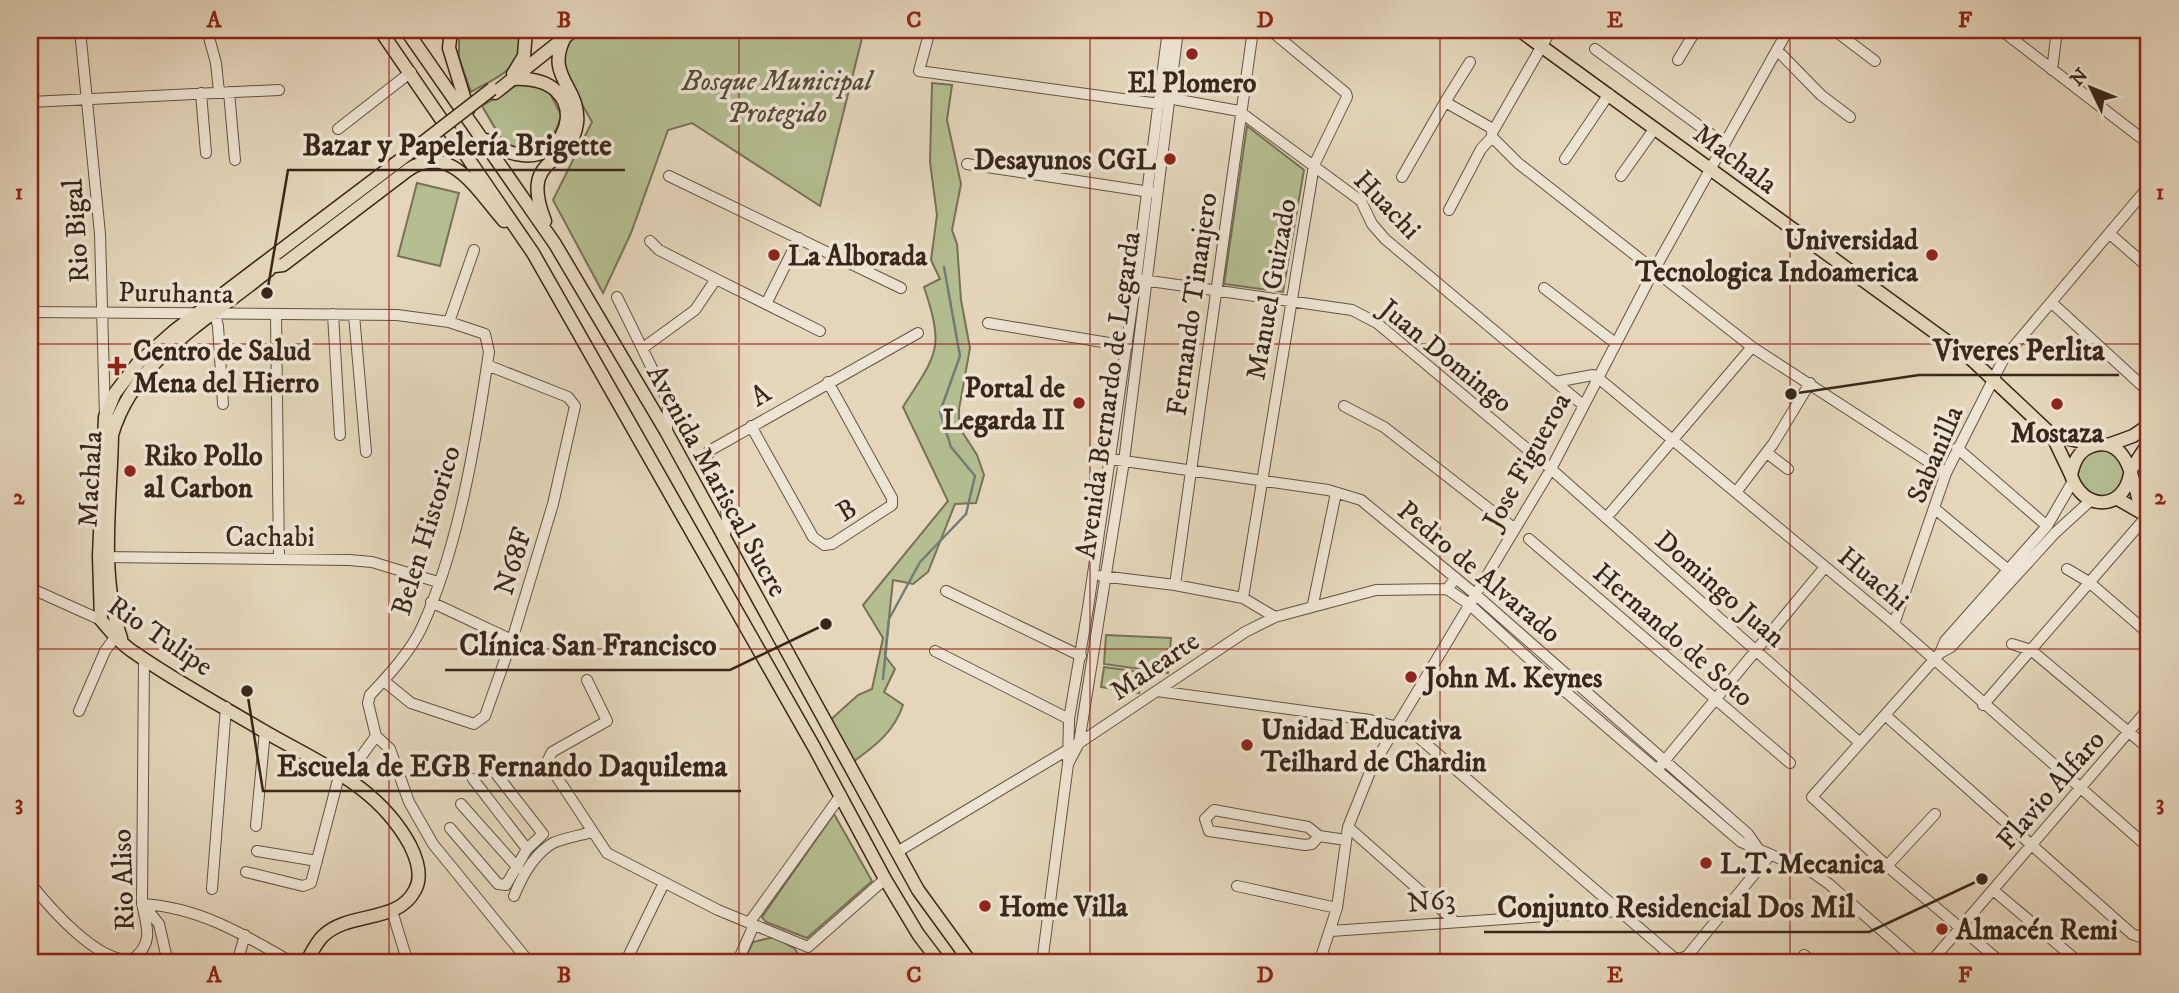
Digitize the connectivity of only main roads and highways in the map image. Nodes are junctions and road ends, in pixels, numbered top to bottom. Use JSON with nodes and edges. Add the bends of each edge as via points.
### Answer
{"nodes":[{"id":1,"x":380,"y":30,"type":"edge"},
{"id":2,"x":407,"y":30,"type":"edge"},
{"id":3,"x":451,"y":30,"type":"edge"},
{"id":4,"x":526,"y":30,"type":"edge"},
{"id":5,"x":1519,"y":30,"type":"edge"},
{"id":6,"x":571,"y":32,"type":"edge"},
{"id":7,"x":513,"y":77,"type":"junction"},
{"id":8,"x":439,"y":112,"type":"junction"},
{"id":9,"x":471,"y":121,"type":"junction"},
{"id":10,"x":483,"y":138,"type":"junction"},
{"id":11,"x":410,"y":156,"type":"junction"},
{"id":12,"x":311,"y":228,"type":"junction"},
{"id":13,"x":555,"y":244,"type":"junction"},
{"id":14,"x":533,"y":253,"type":"junction"},
{"id":15,"x":272,"y":263,"type":"junction"},
{"id":16,"x":110,"y":420,"type":"junction"},
{"id":17,"x":2149,"y":425,"type":"edge"},
{"id":18,"x":2052,"y":435,"type":"junction"},
{"id":19,"x":2149,"y":442,"type":"edge"},
{"id":20,"x":2101,"y":445,"type":"junction"},
{"id":21,"x":2131,"y":472,"type":"junction"},
{"id":22,"x":2072,"y":478,"type":"junction"},
{"id":23,"x":2116,"y":498,"type":"junction"},
{"id":24,"x":2146,"y":514,"type":"edge"},
{"id":25,"x":104,"y":557,"type":"junction"},
{"id":26,"x":101,"y":620,"type":"joint"},
{"id":27,"x":119,"y":639,"type":"junction"},
{"id":28,"x":306,"y":963,"type":"edge"},
{"id":29,"x":940,"y":963,"type":"edge"},
{"id":30,"x":971,"y":963,"type":"edge"}],
"edges":[{"from":1,"to":8,"type":"main road"},
{"from":2,"to":9,"type":"main road","name":"Avenida Mariscal Sucre"},
{"from":3,"to":9,"type":"main road","via":[[449,48]]},
{"from":4,"to":7,"type":"main road","via":[[524,56]]},
{"from":5,"to":18,"type":"main road","name":"Machala","via":[[1970,358]]},
{"from":6,"to":7,"type":"main road","name":"Machala"},
{"from":6,"to":13,"type":"main road","via":[[559,50],[558,66],[576,107],[576,127],[566,146],[544,167],[536,191]]},
{"from":7,"to":10,"type":"main road","via":[[536,79],[555,89],[567,113],[563,133],[549,149],[530,155],[516,155]]},
{"from":7,"to":11,"type":"main road","name":"Machala","bridge":true},
{"from":8,"to":12,"type":"main road","via":[[435,126],[332,206]]},
{"from":8,"to":14,"type":"main road"},
{"from":9,"to":10,"type":"main road","name":"Avenida Mariscal Sucre"},
{"from":10,"to":13,"type":"main road","name":"Avenida Mariscal Sucre"},
{"from":11,"to":12,"type":"main road","name":"Machala"},
{"from":11,"to":15,"type":"main road","name":"Machala"},
{"from":12,"to":15,"type":"main road","name":"Machala"},
{"from":13,"to":30,"type":"main road","name":"Avenida Mariscal Sucre","via":[[667,433],[929,908]]},
{"from":14,"to":15,"type":"main road","via":[[458,170],[428,159],[287,262]]},
{"from":14,"to":29,"type":"main road","name":"Avenida Mariscal Sucre","via":[[886,879]]},
{"from":15,"to":16,"type":"main road","name":"Machala","via":[[156,360]]},
{"from":15,"to":16,"type":"main road","name":"Machala","via":[[196,314],[138,363],[115,393]]},
{"from":16,"to":25,"type":"main road","name":"Machala"},
{"from":17,"to":20,"type":"main road","via":[[2133,436]]},
{"from":18,"to":20,"type":"main road"},
{"from":18,"to":22,"type":"main road","name":"Machala"},
{"from":19,"to":21,"type":"main road"},
{"from":20,"to":21,"type":"main road","via":[[2121,452]]},
{"from":20,"to":22,"type":"main road","via":[[2079,454]]},
{"from":21,"to":23,"type":"main road"},
{"from":21,"to":24,"type":"main road"},
{"from":22,"to":23,"type":"main road","via":[[2076,489],[2090,500],[2099,503]]},
{"from":23,"to":24,"type":"main road"},
{"from":25,"to":26,"type":"main road","name":"Machala"},
{"from":25,"to":27,"type":"main road","name":"Machala"},
{"from":26,"to":27,"type":"main road","name":"Rio Tulipe"},
{"from":27,"to":28,"type":"main road","name":"Rio Tulipe","via":[[144,659],[343,774],[399,827],[416,859],[419,876],[414,893],[392,911],[340,925],[322,936]]}]}
